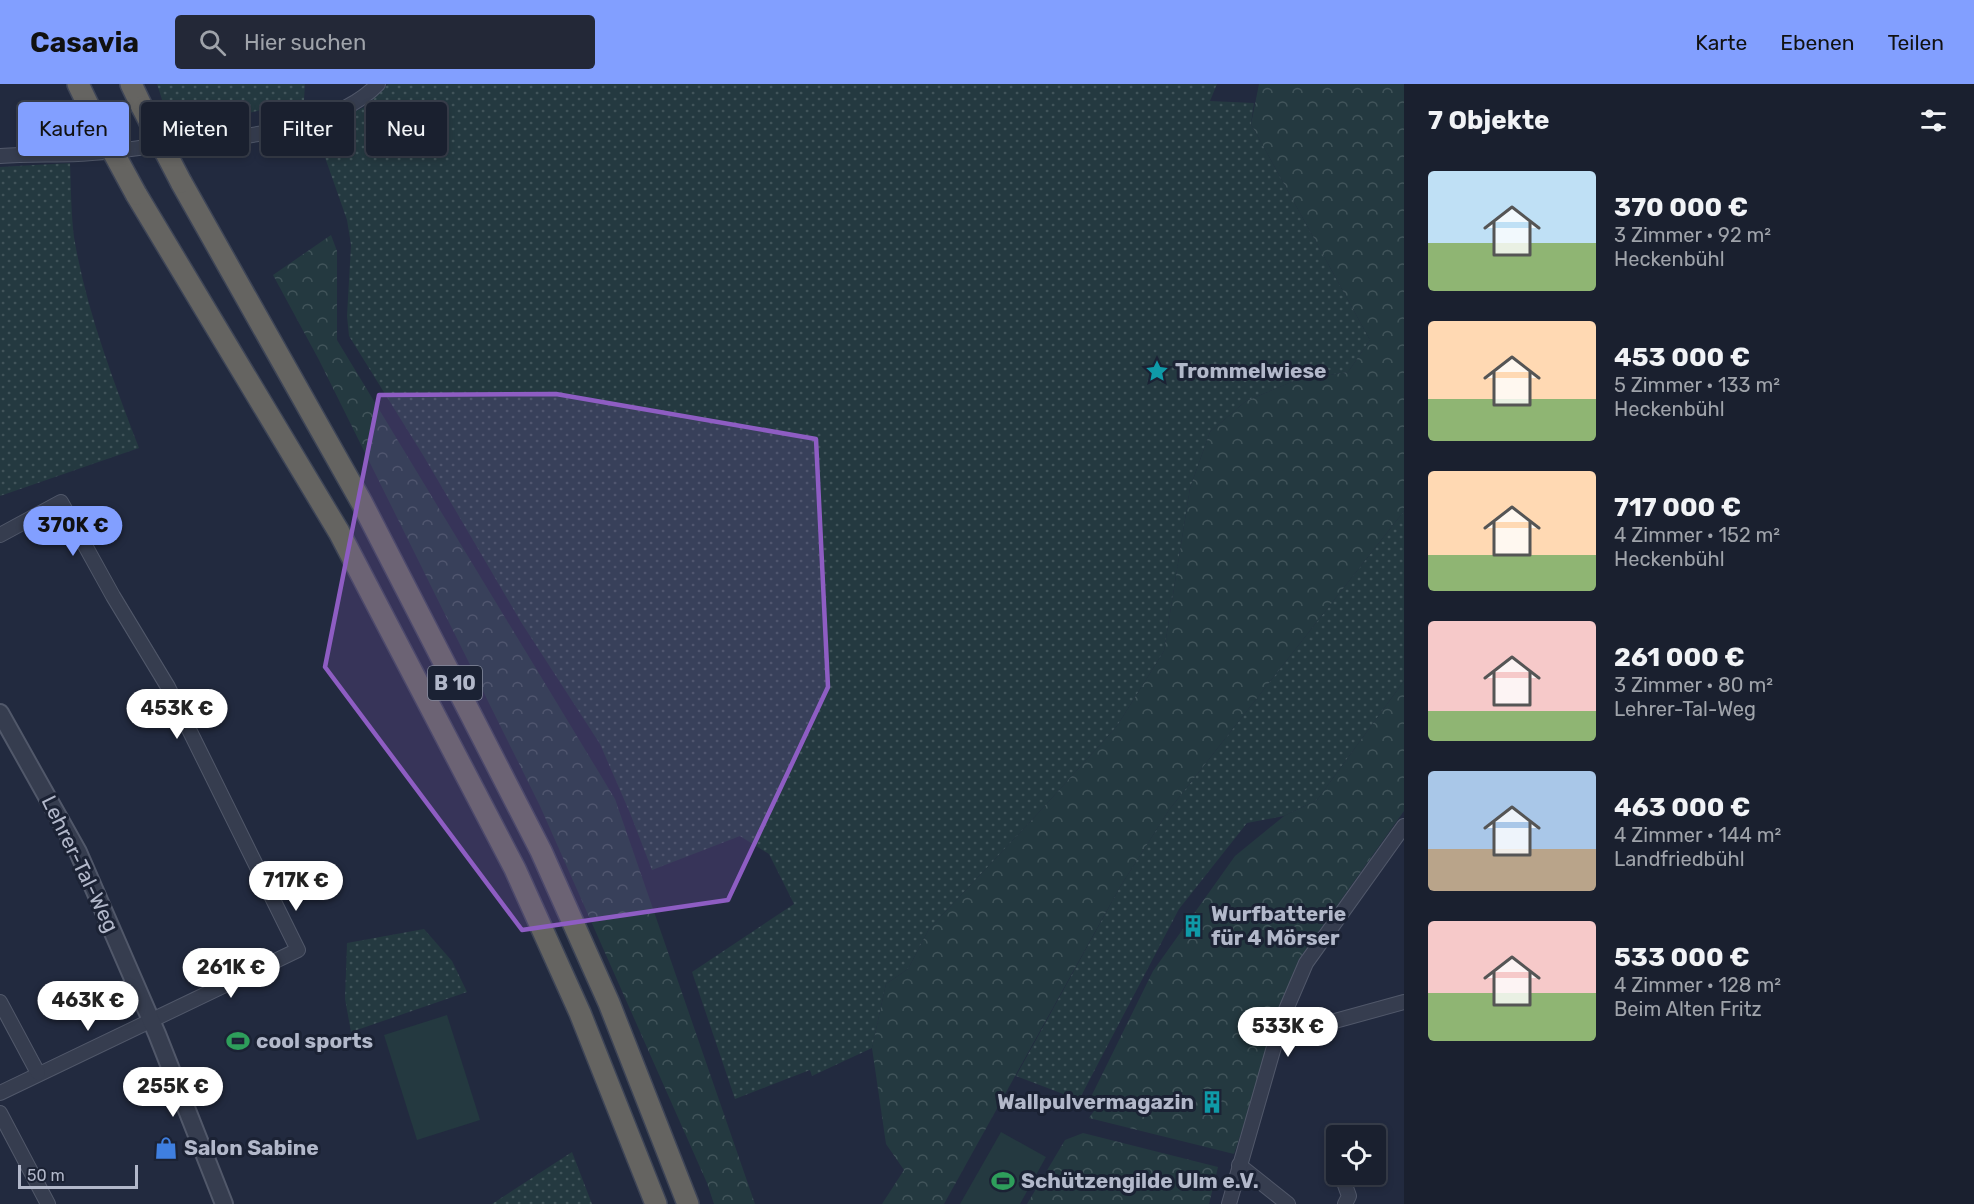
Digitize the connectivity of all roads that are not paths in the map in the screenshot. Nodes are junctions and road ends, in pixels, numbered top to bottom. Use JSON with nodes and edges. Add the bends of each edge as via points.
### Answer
{"nodes":[{"id":1,"x":78,"y":84,"type":"edge"},
{"id":2,"x":131,"y":84,"type":"edge"},
{"id":3,"x":378,"y":84,"type":"edge"},
{"id":4,"x":0,"y":156,"type":"edge"},
{"id":5,"x":0,"y":535,"type":"edge"},
{"id":6,"x":0,"y":713,"type":"edge"},
{"id":7,"x":1404,"y":826,"type":"edge"},
{"id":8,"x":0,"y":1002,"type":"edge"},
{"id":9,"x":1404,"y":1002,"type":"edge"},
{"id":10,"x":151,"y":1020,"type":"junction"},
{"id":11,"x":1280,"y":1028,"type":"junction"},
{"id":12,"x":38,"y":1073,"type":"junction"},
{"id":13,"x":0,"y":1093,"type":"edge"},
{"id":14,"x":0,"y":1113,"type":"edge"},
{"id":15,"x":1239,"y":1165,"type":"junction"},
{"id":16,"x":1345,"y":1185,"type":"dead end"},
{"id":17,"x":48,"y":1204,"type":"edge"},
{"id":18,"x":224,"y":1204,"type":"edge"},
{"id":19,"x":656,"y":1204,"type":"edge"},
{"id":20,"x":688,"y":1204,"type":"edge"},
{"id":21,"x":1229,"y":1204,"type":"edge"},
{"id":22,"x":1288,"y":1204,"type":"edge"},
{"id":23,"x":1345,"y":1204,"type":"edge"}],
"edges":[{"from":1,"to":19,"type":"highway","number":"B 10","bridge":true,"via":[[136,194],[339,532],[509,858],[580,1013]]},
{"from":2,"to":20,"type":"highway","number":"B 10","bridge":true,"via":[[181,182],[362,503],[541,851],[609,1003]]},
{"from":3,"to":4,"type":"street","via":[[362,99],[306,123],[233,138],[79,154]]},
{"from":5,"to":10,"type":"street","via":[[61,502],[168,687],[298,950]]},
{"from":6,"to":10,"type":"street","name":"Lehrer-Tal-Weg","via":[[78,852]]},
{"from":7,"to":11,"type":"street","via":[[1306,963]]},
{"from":8,"to":12,"type":"street"},
{"from":9,"to":11,"type":"street","via":[[1302,1030]]},
{"from":10,"to":12,"type":"street"},
{"from":10,"to":18,"type":"street","name":"Lehrer-Tal-Weg"},
{"from":11,"to":15,"type":"street"},
{"from":12,"to":13,"type":"street"},
{"from":14,"to":17,"type":"street"},
{"from":15,"to":21,"type":"street"},
{"from":15,"to":22,"type":"street"},
{"from":16,"to":23,"type":"street","via":[[1349,1196]]}]}
